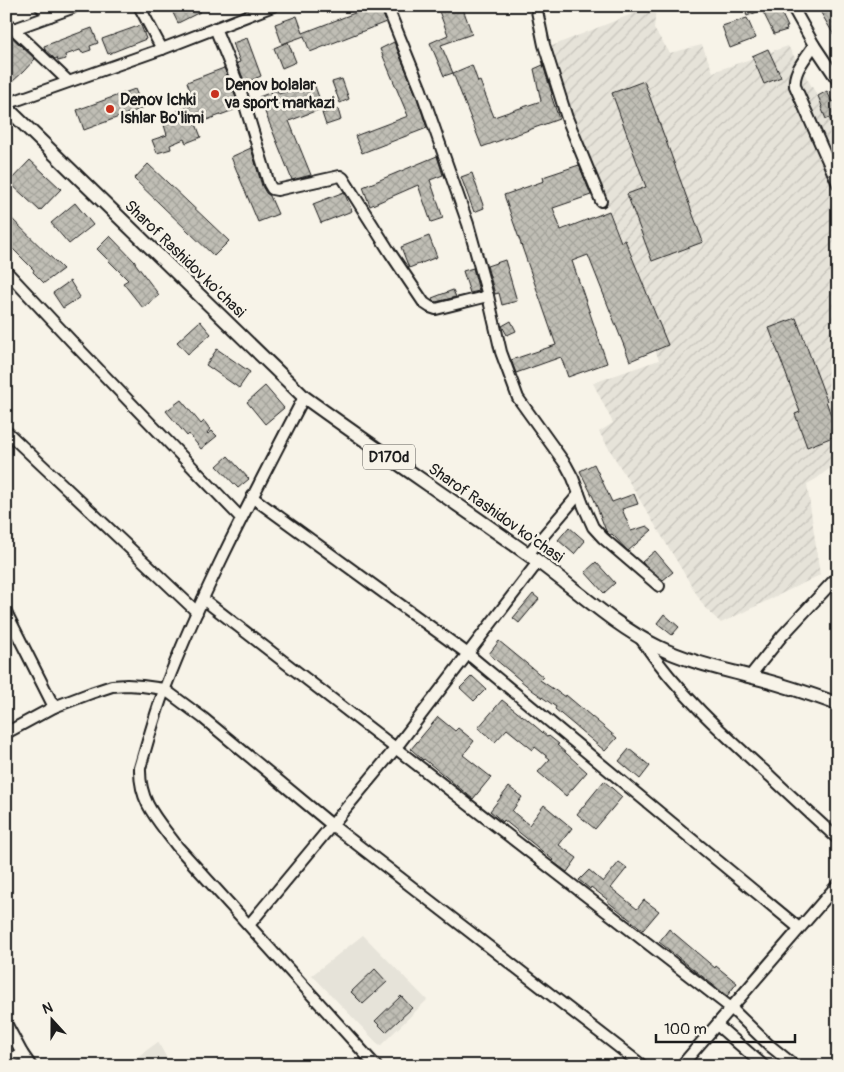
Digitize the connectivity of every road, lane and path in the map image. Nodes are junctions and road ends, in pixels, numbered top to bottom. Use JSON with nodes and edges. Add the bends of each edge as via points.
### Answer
{"nodes":[{"id":1,"x":40,"y":6,"type":"edge"},
{"id":2,"x":139,"y":6,"type":"edge"},
{"id":3,"x":273,"y":6,"type":"edge"},
{"id":4,"x":387,"y":6,"type":"edge"},
{"id":5,"x":536,"y":6,"type":"edge"},
{"id":6,"x":792,"y":6,"type":"edge"},
{"id":7,"x":72,"y":8,"type":"dead end"},
{"id":8,"x":50,"y":16,"type":"junction"},
{"id":9,"x":10,"y":25,"type":"edge"},
{"id":10,"x":216,"y":28,"type":"junction"},
{"id":11,"x":814,"y":45,"type":"junction"},
{"id":12,"x":162,"y":49,"type":"junction"},
{"id":13,"x":68,"y":81,"type":"junction"},
{"id":14,"x":838,"y":81,"type":"edge"},
{"id":15,"x":6,"y":106,"type":"edge"},
{"id":16,"x":838,"y":184,"type":"edge"},
{"id":17,"x":601,"y":201,"type":"dead end"},
{"id":18,"x":6,"y":271,"type":"edge"},
{"id":19,"x":488,"y":296,"type":"junction"},
{"id":20,"x":304,"y":396,"type":"junction"},
{"id":21,"x":6,"y":431,"type":"edge"},
{"id":22,"x":579,"y":494,"type":"junction"},
{"id":23,"x":252,"y":497,"type":"junction"},
{"id":24,"x":241,"y":518,"type":"junction"},
{"id":25,"x":533,"y":558,"type":"junction"},
{"id":26,"x":838,"y":576,"type":"edge"},
{"id":27,"x":659,"y":586,"type":"dead end"},
{"id":28,"x":203,"y":600,"type":"junction"},
{"id":29,"x":6,"y":612,"type":"edge"},
{"id":30,"x":197,"y":612,"type":"junction"},
{"id":31,"x":640,"y":638,"type":"junction"},
{"id":32,"x":468,"y":654,"type":"junction"},
{"id":33,"x":750,"y":676,"type":"junction"},
{"id":34,"x":164,"y":689,"type":"junction"},
{"id":35,"x":838,"y":704,"type":"edge"},
{"id":36,"x":54,"y":707,"type":"junction"},
{"id":37,"x":6,"y":733,"type":"edge"},
{"id":38,"x":395,"y":749,"type":"junction"},
{"id":39,"x":332,"y":825,"type":"junction"},
{"id":40,"x":838,"y":838,"type":"edge"},
{"id":41,"x":838,"y":884,"type":"edge"},
{"id":42,"x":249,"y":925,"type":"junction"},
{"id":43,"x":799,"y":928,"type":"junction"},
{"id":44,"x":731,"y":1008,"type":"junction"},
{"id":45,"x":6,"y":1023,"type":"edge"},
{"id":46,"x":717,"y":1025,"type":"junction"},
{"id":47,"x":22,"y":1053,"type":"junction"},
{"id":48,"x":6,"y":1060,"type":"edge"},
{"id":49,"x":31,"y":1066,"type":"edge"},
{"id":50,"x":375,"y":1066,"type":"edge"},
{"id":51,"x":643,"y":1066,"type":"edge"},
{"id":52,"x":681,"y":1066,"type":"edge"},
{"id":53,"x":764,"y":1066,"type":"edge"},
{"id":54,"x":795,"y":1066,"type":"edge"}],
"edges":[{"from":1,"to":8,"type":"street"},
{"from":2,"to":12,"type":"street"},
{"from":3,"to":10,"type":"street"},
{"from":4,"to":19,"type":"street","via":[[442,146]]},
{"from":5,"to":17,"type":"street","via":[[544,46],[567,118]]},
{"from":6,"to":11,"type":"street"},
{"from":7,"to":8,"type":"street"},
{"from":8,"to":9,"type":"street"},
{"from":9,"to":13,"type":"street"},
{"from":10,"to":12,"type":"street"},
{"from":10,"to":19,"type":"street","via":[[240,89],[272,189],[340,176],[424,303],[430,307],[446,307]]},
{"from":11,"to":14,"type":"street"},
{"from":11,"to":16,"type":"street","via":[[796,74],[795,86]]},
{"from":12,"to":13,"type":"street"},
{"from":13,"to":15,"type":"street"},
{"from":15,"to":20,"type":"main road","name":"Sharof Rashidov ko'chasi","number":"D170d"},
{"from":18,"to":24,"type":"street"},
{"from":19,"to":22,"type":"street","via":[[500,352],[518,398],[566,465]]},
{"from":20,"to":23,"type":"street"},
{"from":20,"to":25,"type":"main road","name":"Sharof Rashidov ko'chasi","number":"D170d"},
{"from":21,"to":30,"type":"street"},
{"from":22,"to":25,"type":"street"},
{"from":22,"to":27,"type":"street","via":[[593,527],[602,538]]},
{"from":23,"to":24,"type":"street"},
{"from":23,"to":32,"type":"street"},
{"from":24,"to":28,"type":"street"},
{"from":25,"to":31,"type":"main road","name":"Sharof Rashidov ko'chasi","number":"D170d"},
{"from":25,"to":32,"type":"street"},
{"from":26,"to":33,"type":"street"},
{"from":28,"to":30,"type":"street"},
{"from":28,"to":38,"type":"street"},
{"from":29,"to":36,"type":"street"},
{"from":30,"to":34,"type":"street"},
{"from":31,"to":33,"type":"main road","name":"Sharof Rashidov ko'chasi","number":"D170d","via":[[696,662]]},
{"from":31,"to":40,"type":"street","via":[[698,710]]},
{"from":32,"to":38,"type":"street"},
{"from":32,"to":43,"type":"street"},
{"from":33,"to":35,"type":"main road","name":"Sharof Rashidov ko'chasi","number":"D170d"},
{"from":34,"to":36,"type":"street","via":[[112,686]]},
{"from":34,"to":39,"type":"street"},
{"from":34,"to":42,"type":"street","via":[[140,768],[143,795],[177,846]]},
{"from":36,"to":37,"type":"street"},
{"from":38,"to":39,"type":"street"},
{"from":38,"to":44,"type":"street"},
{"from":39,"to":42,"type":"street"},
{"from":39,"to":51,"type":"street"},
{"from":41,"to":43,"type":"street"},
{"from":42,"to":50,"type":"street"},
{"from":43,"to":44,"type":"street"},
{"from":44,"to":46,"type":"street"},
{"from":44,"to":54,"type":"street"},
{"from":45,"to":47,"type":"street"},
{"from":46,"to":52,"type":"street"},
{"from":46,"to":53,"type":"street"},
{"from":47,"to":48,"type":"street"},
{"from":47,"to":49,"type":"street"}]}
